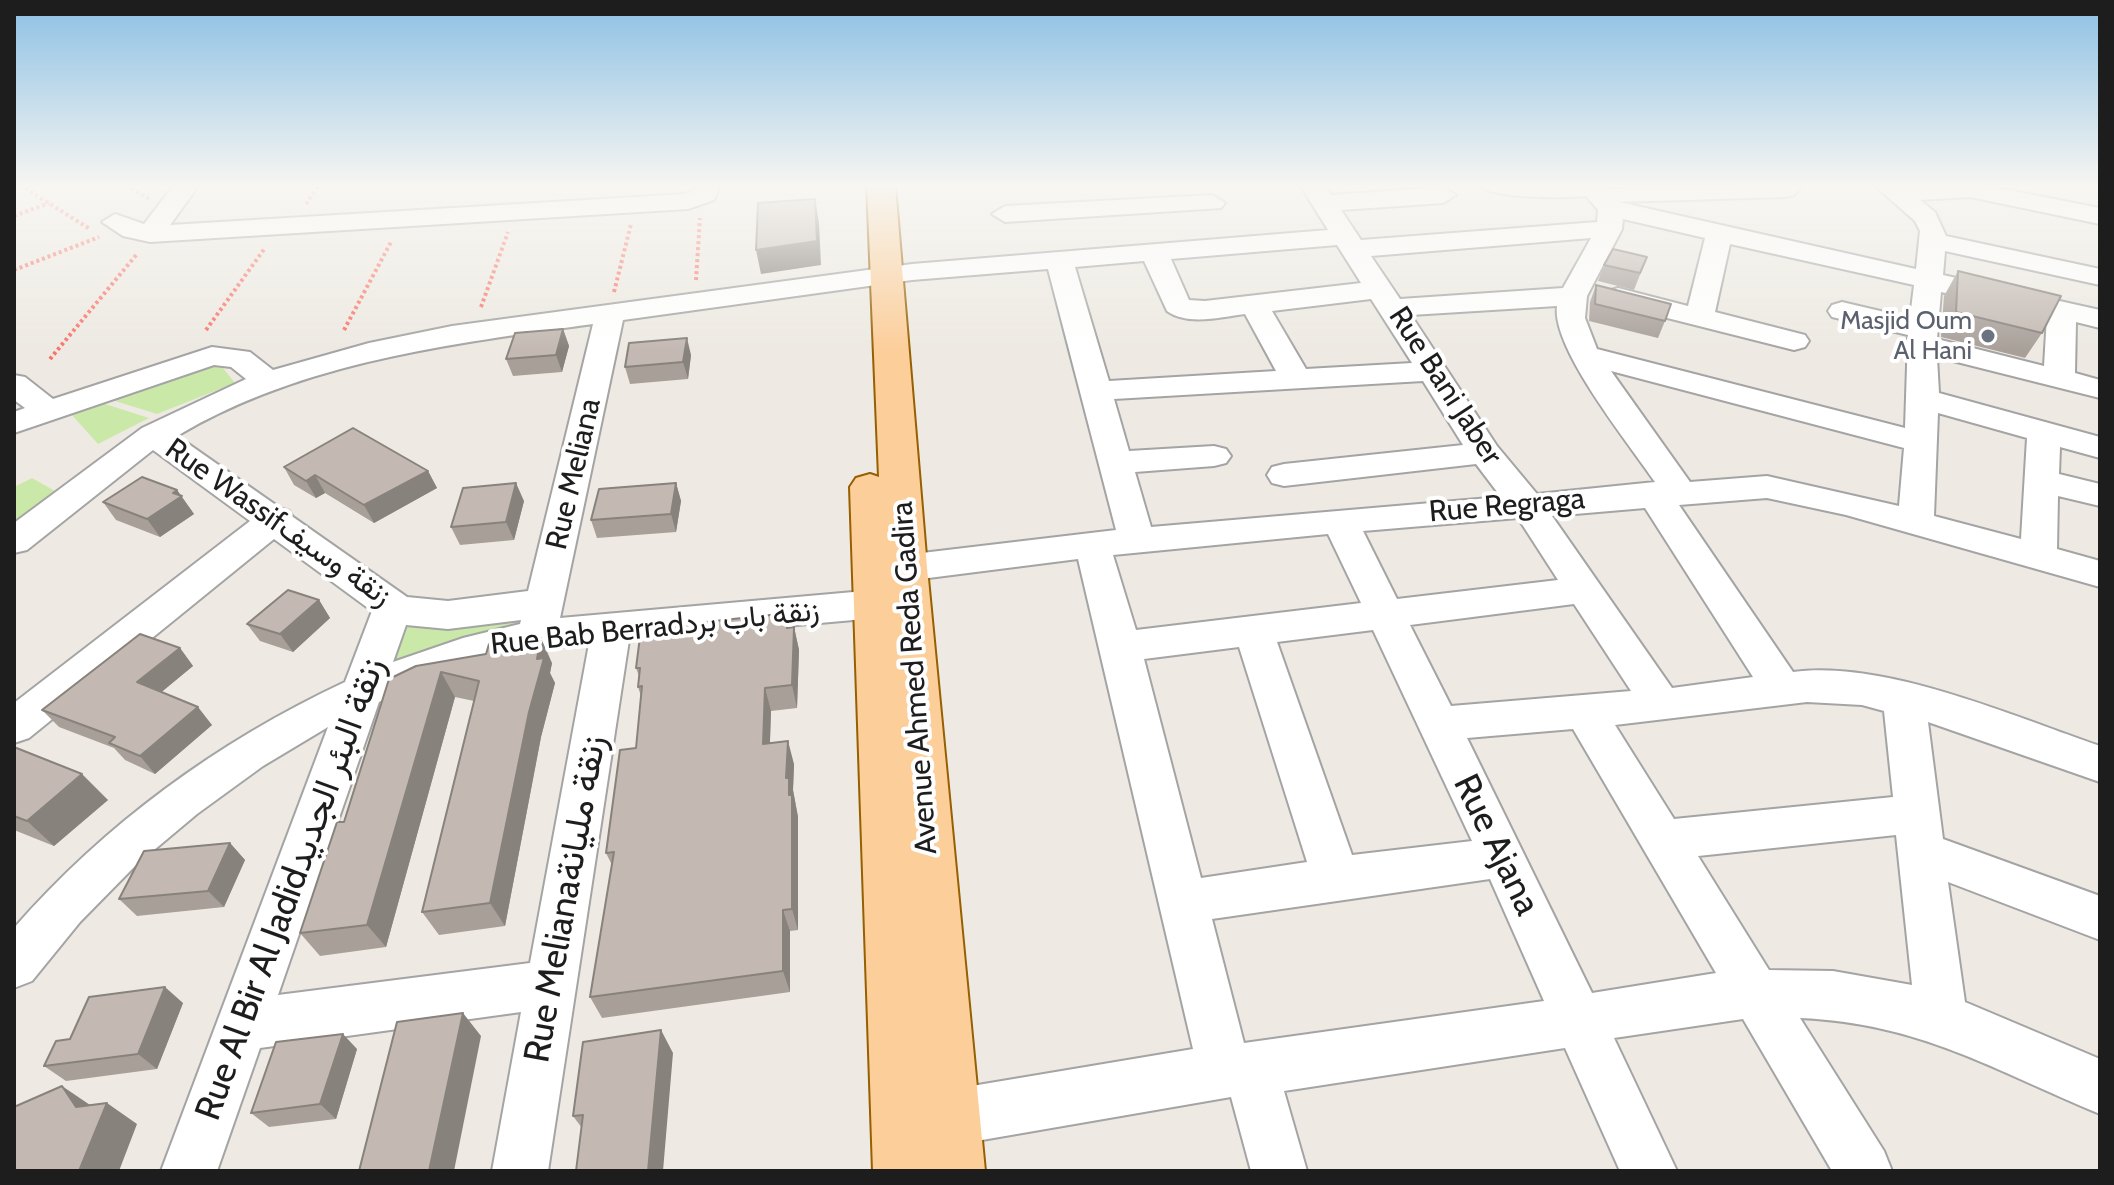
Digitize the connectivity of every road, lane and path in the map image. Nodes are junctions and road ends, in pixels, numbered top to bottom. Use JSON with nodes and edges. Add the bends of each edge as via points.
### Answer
{"nodes":[{"id":1,"x":90,"y":240,"type":"edge"},
{"id":2,"x":146,"y":240,"type":"edge"},
{"id":3,"x":270,"y":240,"type":"edge"},
{"id":4,"x":392,"y":240,"type":"edge"},
{"id":5,"x":506,"y":240,"type":"edge"},
{"id":6,"x":627,"y":240,"type":"edge"},
{"id":7,"x":700,"y":240,"type":"edge"},
{"id":8,"x":866,"y":240,"type":"edge"},
{"id":9,"x":877,"y":240,"type":"edge"},
{"id":10,"x":1010,"y":240,"type":"edge"},
{"id":11,"x":1229,"y":240,"type":"edge"},
{"id":12,"x":1348,"y":240,"type":"edge"},
{"id":13,"x":1461,"y":240,"type":"edge"},
{"id":14,"x":1589,"y":240,"type":"edge"},
{"id":15,"x":1718,"y":240,"type":"edge"},
{"id":16,"x":1744,"y":240,"type":"edge"},
{"id":17,"x":2044,"y":240,"type":"edge"},
{"id":18,"x":1934,"y":241,"type":"joint"},
{"id":19,"x":1350,"y":243,"type":"junction"},
{"id":20,"x":1233,"y":248,"type":"junction"},
{"id":21,"x":1155,"y":254,"type":"junction"},
{"id":22,"x":1060,"y":261,"type":"junction"},
{"id":23,"x":2044,"y":264,"type":"junction"},
{"id":24,"x":1015,"y":265,"type":"junction"},
{"id":25,"x":14,"y":270,"type":"edge"},
{"id":26,"x":2100,"y":277,"type":"edge"},
{"id":27,"x":696,"y":278,"type":"dead end"},
{"id":28,"x":874,"y":278,"type":"junction"},
{"id":29,"x":1928,"y":280,"type":"junction"},
{"id":30,"x":1575,"y":291,"type":"junction"},
{"id":31,"x":1387,"y":298,"type":"junction"},
{"id":32,"x":612,"y":303,"type":"junction"},
{"id":33,"x":1254,"y":304,"type":"junction"},
{"id":34,"x":481,"y":307,"type":"dead end"},
{"id":35,"x":1842,"y":311,"type":"dead end"},
{"id":36,"x":2062,"y":311,"type":"junction"},
{"id":37,"x":1699,"y":318,"type":"junction"},
{"id":38,"x":2100,"y":319,"type":"edge"},
{"id":39,"x":206,"y":330,"type":"dead end"},
{"id":40,"x":344,"y":330,"type":"dead end"},
{"id":41,"x":1923,"y":337,"type":"junction"},
{"id":42,"x":1584,"y":355,"type":"junction"},
{"id":43,"x":50,"y":359,"type":"dead end"},
{"id":44,"x":1431,"y":371,"type":"junction"},
{"id":45,"x":1297,"y":380,"type":"junction"},
{"id":46,"x":2059,"y":380,"type":"junction"},
{"id":47,"x":268,"y":381,"type":"junction"},
{"id":48,"x":14,"y":384,"type":"edge"},
{"id":49,"x":2100,"y":389,"type":"edge"},
{"id":50,"x":1094,"y":391,"type":"junction"},
{"id":51,"x":1923,"y":399,"type":"junction"},
{"id":52,"x":1794,"y":407,"type":"junction"},
{"id":53,"x":48,"y":411,"type":"junction"},
{"id":54,"x":14,"y":423,"type":"edge"},
{"id":55,"x":2044,"y":433,"type":"junction"},
{"id":56,"x":154,"y":435,"type":"junction"},
{"id":57,"x":1918,"y":442,"type":"junction"},
{"id":58,"x":2100,"y":448,"type":"edge"},
{"id":59,"x":1485,"y":453,"type":"junction"},
{"id":60,"x":1214,"y":456,"type":"dead end"},
{"id":61,"x":1115,"y":463,"type":"junction"},
{"id":62,"x":1284,"y":475,"type":"dead end"},
{"id":63,"x":2042,"y":481,"type":"junction"},
{"id":64,"x":1666,"y":492,"type":"junction"},
{"id":65,"x":2100,"y":495,"type":"edge"},
{"id":66,"x":1526,"y":504,"type":"junction"},
{"id":67,"x":276,"y":519,"type":"junction"},
{"id":68,"x":1340,"y":521,"type":"junction"},
{"id":69,"x":1916,"y":523,"type":"junction"},
{"id":70,"x":1137,"y":540,"type":"junction"},
{"id":71,"x":14,"y":541,"type":"edge"},
{"id":72,"x":1092,"y":545,"type":"junction"},
{"id":73,"x":2038,"y":555,"type":"junction"},
{"id":74,"x":905,"y":568,"type":"junction"},
{"id":75,"x":2100,"y":574,"type":"edge"},
{"id":76,"x":1582,"y":590,"type":"junction"},
{"id":77,"x":876,"y":604,"type":"junction"},
{"id":78,"x":393,"y":607,"type":"junction"},
{"id":79,"x":1384,"y":615,"type":"junction"},
{"id":80,"x":541,"y":618,"type":"junction"},
{"id":81,"x":611,"y":628,"type":"junction"},
{"id":82,"x":1254,"y":633,"type":"junction"},
{"id":83,"x":1121,"y":647,"type":"junction"},
{"id":84,"x":1782,"y":689,"type":"junction"},
{"id":85,"x":361,"y":691,"type":"junction"},
{"id":86,"x":1904,"y":700,"type":"junction"},
{"id":87,"x":1662,"y":705,"type":"junction"},
{"id":88,"x":1584,"y":711,"type":"junction"},
{"id":89,"x":1438,"y":724,"type":"junction"},
{"id":90,"x":14,"y":726,"type":"edge"},
{"id":91,"x":2100,"y":764,"type":"edge"},
{"id":92,"x":1919,"y":832,"type":"junction"},
{"id":93,"x":1662,"y":840,"type":"junction"},
{"id":94,"x":1503,"y":857,"type":"junction"},
{"id":95,"x":1336,"y":878,"type":"junction"},
{"id":96,"x":1182,"y":903,"type":"junction"},
{"id":97,"x":2100,"y":918,"type":"edge"},
{"id":98,"x":14,"y":965,"type":"edge"},
{"id":99,"x":552,"y":984,"type":"junction"},
{"id":100,"x":1757,"y":996,"type":"junction"},
{"id":101,"x":1941,"y":1018,"type":"junction"},
{"id":102,"x":1580,"y":1021,"type":"junction"},
{"id":103,"x":241,"y":1025,"type":"junction"},
{"id":104,"x":1238,"y":1071,"type":"junction"},
{"id":105,"x":2100,"y":1087,"type":"edge"},
{"id":106,"x":920,"y":1138,"type":"edge"},
{"id":107,"x":189,"y":1171,"type":"edge"},
{"id":108,"x":520,"y":1171,"type":"edge"},
{"id":109,"x":952,"y":1171,"type":"edge"},
{"id":110,"x":1279,"y":1171,"type":"edge"},
{"id":111,"x":1649,"y":1171,"type":"edge"},
{"id":112,"x":1864,"y":1171,"type":"edge"}],
"edges":[{"from":1,"to":25,"type":"path"},
{"from":2,"to":43,"type":"path"},
{"from":3,"to":39,"type":"path"},
{"from":4,"to":40,"type":"path"},
{"from":5,"to":34,"type":"path"},
{"from":6,"to":32,"type":"path"},
{"from":7,"to":27,"type":"path"},
{"from":8,"to":28,"type":"main road","name":"Avenue Ahmed Reda Gadira"},
{"from":9,"to":28,"type":"main road","name":"Avenue Ahmed Reda Gadira"},
{"from":10,"to":24,"type":"street"},
{"from":11,"to":20,"type":"street"},
{"from":12,"to":19,"type":"street","name":"Rue Bani Jaber"},
{"from":13,"to":19,"type":"street"},
{"from":14,"to":30,"type":"street"},
{"from":15,"to":37,"type":"street"},
{"from":16,"to":29,"type":"street"},
{"from":17,"to":23,"type":"street"},
{"from":18,"to":23,"type":"street"},
{"from":18,"to":29,"type":"street"},
{"from":19,"to":20,"type":"street"},
{"from":19,"to":31,"type":"street","name":"Rue Bani Jaber"},
{"from":20,"to":21,"type":"street"},
{"from":21,"to":22,"type":"street"},
{"from":21,"to":33,"type":"street","via":[[1183,309]]},
{"from":22,"to":24,"type":"street"},
{"from":22,"to":50,"type":"street"},
{"from":23,"to":26,"type":"street"},
{"from":24,"to":28,"type":"street"},
{"from":28,"to":32,"type":"street"},
{"from":28,"to":74,"type":"main road","name":"Avenue Ahmed Reda Gadira"},
{"from":28,"to":77,"type":"main road","name":"Avenue Ahmed Reda Gadira"},
{"from":29,"to":36,"type":"street"},
{"from":29,"to":41,"type":"street"},
{"from":30,"to":31,"type":"street"},
{"from":30,"to":37,"type":"street"},
{"from":30,"to":42,"type":"street","via":[[1570,318]]},
{"from":31,"to":33,"type":"street"},
{"from":31,"to":44,"type":"street","name":"Rue Bani Jaber"},
{"from":32,"to":47,"type":"street","via":[[407,343]]},
{"from":32,"to":80,"type":"street","name":"Rue Meliana"},
{"from":33,"to":45,"type":"street"},
{"from":35,"to":41,"type":"street"},
{"from":36,"to":38,"type":"street"},
{"from":36,"to":46,"type":"street"},
{"from":37,"to":52,"type":"street","via":[[1795,332]]},
{"from":41,"to":46,"type":"street"},
{"from":41,"to":51,"type":"street"},
{"from":42,"to":52,"type":"street"},
{"from":42,"to":64,"type":"street"},
{"from":44,"to":45,"type":"street"},
{"from":44,"to":59,"type":"street","name":"Rue Bani Jaber"},
{"from":45,"to":50,"type":"street"},
{"from":46,"to":49,"type":"street"},
{"from":47,"to":53,"type":"street","via":[[239,358],[212,356]]},
{"from":47,"to":56,"type":"street"},
{"from":48,"to":53,"type":"street"},
{"from":50,"to":61,"type":"street"},
{"from":51,"to":55,"type":"street"},
{"from":51,"to":57,"type":"street"},
{"from":52,"to":57,"type":"street"},
{"from":53,"to":54,"type":"street"},
{"from":55,"to":58,"type":"street"},
{"from":55,"to":63,"type":"street"},
{"from":56,"to":67,"type":"street","name":"Rue Wassifزنقة وسيف"},
{"from":56,"to":71,"type":"street"},
{"from":57,"to":69,"type":"street"},
{"from":59,"to":62,"type":"street"},
{"from":59,"to":66,"type":"street","name":"Rue Bani Jaber"},
{"from":60,"to":61,"type":"street"},
{"from":61,"to":70,"type":"street"},
{"from":63,"to":65,"type":"street"},
{"from":63,"to":73,"type":"street"},
{"from":64,"to":66,"type":"street","name":"Rue Regraga"},
{"from":64,"to":69,"type":"street","name":"Rue Regraga","via":[[1767,487]]},
{"from":64,"to":84,"type":"street"},
{"from":66,"to":68,"type":"street","name":"Rue Regraga"},
{"from":66,"to":76,"type":"street","name":"Rue Bani Jaber"},
{"from":67,"to":78,"type":"street","name":"Rue Wassifزنقة وسيف"},
{"from":67,"to":90,"type":"street"},
{"from":68,"to":70,"type":"street","name":"Rue Regraga"},
{"from":68,"to":79,"type":"street","name":"Rue Ajana"},
{"from":69,"to":73,"type":"street","name":"Rue Regraga"},
{"from":70,"to":72,"type":"street","name":"Rue Regraga"},
{"from":72,"to":74,"type":"street","name":"Rue Regraga"},
{"from":72,"to":83,"type":"street"},
{"from":73,"to":75,"type":"street","name":"Rue Regraga"},
{"from":74,"to":106,"type":"main road","name":"Avenue Ahmed Reda Gadira"},
{"from":76,"to":79,"type":"street"},
{"from":76,"to":87,"type":"street","name":"Rue Bani Jaber"},
{"from":77,"to":81,"type":"street","name":"Rue Bab Berradزنقة باب برد"},
{"from":77,"to":106,"type":"main road","name":"Avenue Ahmed Reda Gadira"},
{"from":78,"to":80,"type":"street","name":"Rue Wassifزنقة وسيف","via":[[432,615]]},
{"from":78,"to":85,"type":"street","name":"Rue Al Bir Al Jadidزنقة البئر الجديد"},
{"from":79,"to":82,"type":"street"},
{"from":79,"to":89,"type":"street","name":"Rue Ajana"},
{"from":80,"to":81,"type":"street","name":"Rue Bab Berradزنقة باب برد"},
{"from":80,"to":85,"type":"street","name":"Rue Bab Berradزنقة باب برد"},
{"from":81,"to":99,"type":"street","name":"Rue Melianaزنقة مليانة"},
{"from":82,"to":83,"type":"street"},
{"from":82,"to":95,"type":"street"},
{"from":83,"to":96,"type":"street"},
{"from":84,"to":86,"type":"street","via":[[1862,689]]},
{"from":84,"to":87,"type":"street"},
{"from":85,"to":98,"type":"street","name":"Rue Bab Berradزنقة باب برد","via":[[252,753],[181,802],[83,889]]},
{"from":85,"to":103,"type":"street","name":"Rue Al Bir Al Jadidزنقة البئر الجديد"},
{"from":86,"to":91,"type":"street"},
{"from":86,"to":92,"type":"street"},
{"from":87,"to":88,"type":"street"},
{"from":88,"to":89,"type":"street"},
{"from":88,"to":93,"type":"street"},
{"from":89,"to":94,"type":"street","name":"Rue Ajana"},
{"from":92,"to":93,"type":"street"},
{"from":92,"to":97,"type":"street"},
{"from":92,"to":101,"type":"street"},
{"from":93,"to":100,"type":"street"},
{"from":94,"to":95,"type":"street"},
{"from":94,"to":102,"type":"street","name":"Rue Ajana"},
{"from":95,"to":96,"type":"street"},
{"from":96,"to":104,"type":"street"},
{"from":99,"to":103,"type":"street"},
{"from":99,"to":108,"type":"street","name":"Rue Melianaزنقة مليانة"},
{"from":100,"to":101,"type":"street","via":[[1831,994]]},
{"from":100,"to":102,"type":"street"},
{"from":100,"to":112,"type":"street"},
{"from":101,"to":105,"type":"street"},
{"from":102,"to":104,"type":"street"},
{"from":102,"to":111,"type":"street","name":"Rue Ajana"},
{"from":103,"to":107,"type":"street","name":"Rue Al Bir Al Jadidزنقة البئر الجديد"},
{"from":104,"to":106,"type":"street"},
{"from":104,"to":110,"type":"street"},
{"from":106,"to":109,"type":"main road","name":"Avenue Ahmed Reda Gadira"}]}
